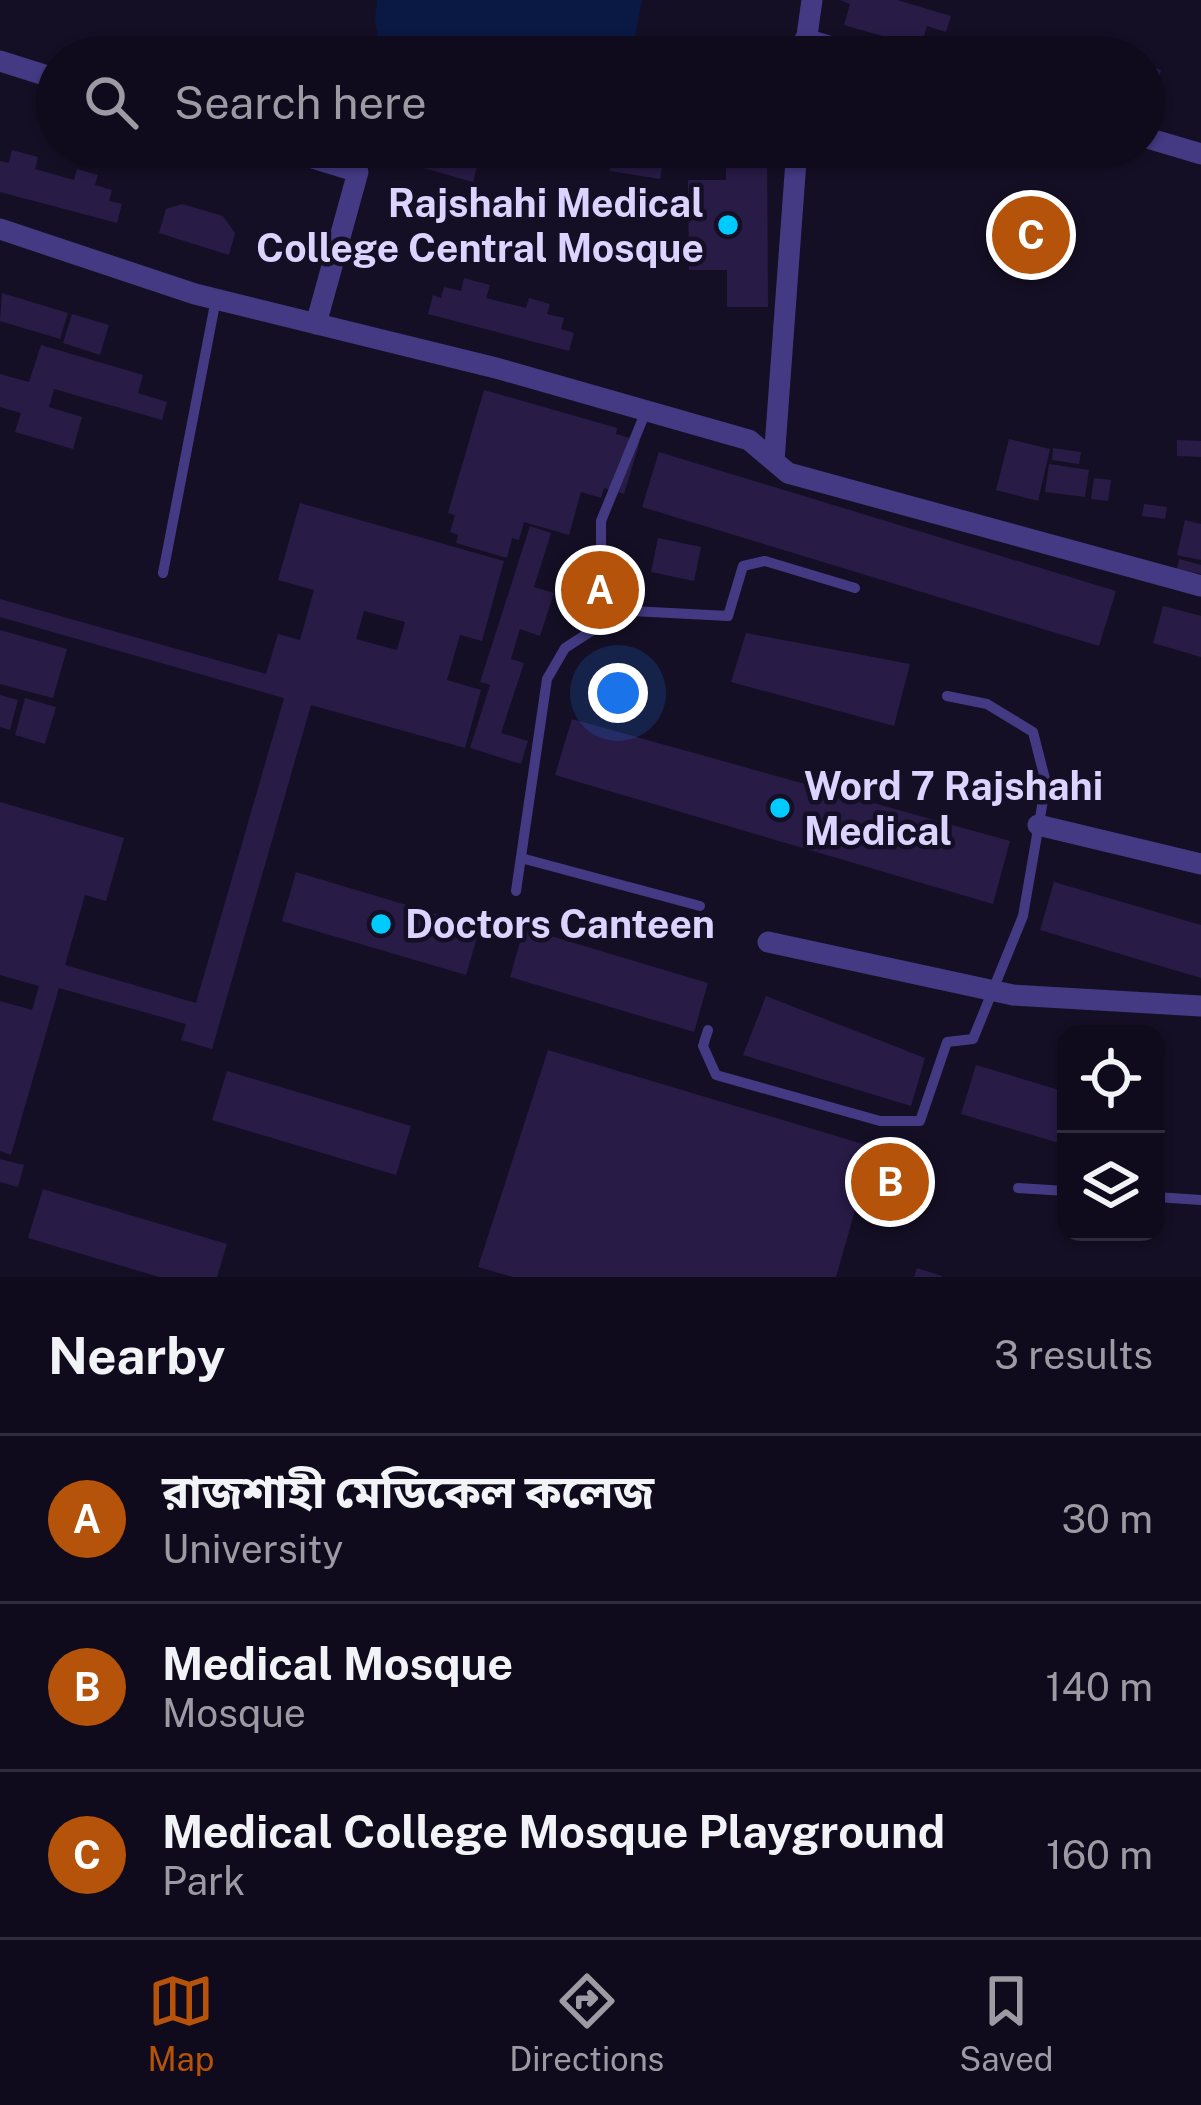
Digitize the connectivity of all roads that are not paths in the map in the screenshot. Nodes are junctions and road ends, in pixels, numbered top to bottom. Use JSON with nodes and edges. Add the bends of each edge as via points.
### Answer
{"nodes":[{"id":1,"x":812,"y":0,"type":"edge"},
{"id":2,"x":806,"y":36,"type":"edge"},
{"id":3,"x":0,"y":61,"type":"edge"},
{"id":4,"x":36,"y":72,"type":"edge"},
{"id":5,"x":1165,"y":143,"type":"edge"},
{"id":6,"x":1201,"y":154,"type":"edge"},
{"id":7,"x":345,"y":168,"type":"edge"},
{"id":8,"x":795,"y":168,"type":"edge"},
{"id":9,"x":0,"y":229,"type":"edge"},
{"id":10,"x":216,"y":299,"type":"junction"},
{"id":11,"x":316,"y":324,"type":"junction"},
{"id":12,"x":646,"y":411,"type":"junction"},
{"id":13,"x":774,"y":461,"type":"junction"},
{"id":14,"x":164,"y":573,"type":"dead end"},
{"id":15,"x":1201,"y":586,"type":"edge"},
{"id":16,"x":855,"y":588,"type":"dead end"},
{"id":17,"x":632,"y":611,"type":"junction"},
{"id":18,"x":946,"y":696,"type":"dead end"},
{"id":19,"x":1038,"y":825,"type":"junction"},
{"id":20,"x":521,"y":858,"type":"junction"},
{"id":21,"x":1201,"y":864,"type":"edge"},
{"id":22,"x":516,"y":891,"type":"dead end"},
{"id":23,"x":700,"y":906,"type":"dead end"},
{"id":24,"x":768,"y":942,"type":"dead end"},
{"id":25,"x":993,"y":990,"type":"junction"},
{"id":26,"x":1201,"y":1006,"type":"edge"},
{"id":27,"x":707,"y":1030,"type":"dead end"},
{"id":28,"x":1018,"y":1188,"type":"dead end"},
{"id":29,"x":1057,"y":1190,"type":"edge"},
{"id":30,"x":1165,"y":1198,"type":"edge"},
{"id":31,"x":1201,"y":1200,"type":"edge"}],
"edges":[{"from":1,"to":2,"type":"street"},
{"from":3,"to":4,"type":"street"},
{"from":5,"to":6,"type":"street"},
{"from":7,"to":11,"type":"street","via":[[358,172]]},
{"from":8,"to":13,"type":"street"},
{"from":9,"to":10,"type":"street"},
{"from":10,"to":11,"type":"street"},
{"from":10,"to":14,"type":"lane"},
{"from":11,"to":12,"type":"street"},
{"from":12,"to":13,"type":"street","via":[[748,440]]},
{"from":12,"to":17,"type":"lane","via":[[601,521],[601,566]]},
{"from":13,"to":15,"type":"street","via":[[788,473]]},
{"from":16,"to":17,"type":"lane","via":[[765,561],[742,566],[728,616]]},
{"from":17,"to":20,"type":"lane","via":[[565,648],[547,679]]},
{"from":18,"to":19,"type":"lane","via":[[987,704],[1033,732],[1046,783]]},
{"from":19,"to":21,"type":"street"},
{"from":19,"to":25,"type":"lane","via":[[1023,916]]},
{"from":20,"to":22,"type":"lane"},
{"from":20,"to":23,"type":"lane"},
{"from":24,"to":25,"type":"street"},
{"from":25,"to":26,"type":"street"},
{"from":25,"to":27,"type":"lane","via":[[973,1039],[947,1042],[920,1121],[880,1121],[716,1075],[703,1046]]},
{"from":28,"to":29,"type":"lane"},
{"from":30,"to":31,"type":"lane"}]}
